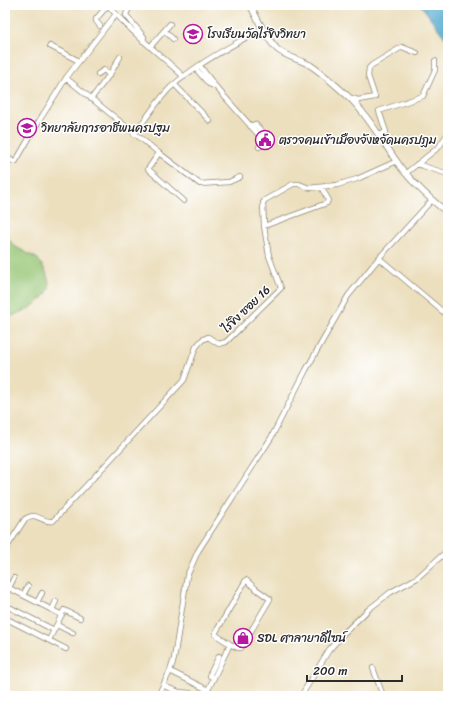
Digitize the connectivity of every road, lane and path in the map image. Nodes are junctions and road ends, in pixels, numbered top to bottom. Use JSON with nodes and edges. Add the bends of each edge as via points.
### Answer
{"nodes":[{"id":1,"x":108,"y":5,"type":"edge"},
{"id":2,"x":132,"y":5,"type":"edge"},
{"id":3,"x":250,"y":5,"type":"edge"},
{"id":4,"x":116,"y":14,"type":"junction"},
{"id":5,"x":170,"y":24,"type":"dead end"},
{"id":6,"x":100,"y":26,"type":"dead end"},
{"id":7,"x":263,"y":28,"type":"junction"},
{"id":8,"x":164,"y":31,"type":"junction"},
{"id":9,"x":173,"y":39,"type":"dead end"},
{"id":10,"x":143,"y":41,"type":"junction"},
{"id":11,"x":50,"y":46,"type":"dead end"},
{"id":12,"x":150,"y":47,"type":"junction"},
{"id":13,"x":417,"y":53,"type":"dead end"},
{"id":14,"x":120,"y":57,"type":"dead end"},
{"id":15,"x":79,"y":61,"type":"junction"},
{"id":16,"x":435,"y":61,"type":"dead end"},
{"id":17,"x":198,"y":68,"type":"junction"},
{"id":18,"x":98,"y":74,"type":"dead end"},
{"id":19,"x":110,"y":75,"type":"junction"},
{"id":20,"x":184,"y":77,"type":"junction"},
{"id":21,"x":66,"y":78,"type":"junction"},
{"id":22,"x":175,"y":84,"type":"junction"},
{"id":23,"x":91,"y":99,"type":"junction"},
{"id":24,"x":351,"y":100,"type":"junction"},
{"id":25,"x":210,"y":121,"type":"dead end"},
{"id":26,"x":448,"y":133,"type":"edge"},
{"id":27,"x":134,"y":134,"type":"junction"},
{"id":28,"x":379,"y":135,"type":"junction"},
{"id":29,"x":259,"y":148,"type":"dead end"},
{"id":30,"x":159,"y":153,"type":"junction"},
{"id":31,"x":5,"y":156,"type":"edge"},
{"id":32,"x":397,"y":161,"type":"junction"},
{"id":33,"x":417,"y":164,"type":"junction"},
{"id":34,"x":406,"y":173,"type":"junction"},
{"id":35,"x":448,"y":174,"type":"edge"},
{"id":36,"x":240,"y":177,"type":"dead end"},
{"id":37,"x":321,"y":187,"type":"junction"},
{"id":38,"x":432,"y":200,"type":"junction"},
{"id":39,"x":184,"y":201,"type":"dead end"},
{"id":40,"x":448,"y":213,"type":"edge"},
{"id":41,"x":264,"y":226,"type":"junction"},
{"id":42,"x":380,"y":258,"type":"junction"},
{"id":43,"x":448,"y":316,"type":"edge"},
{"id":44,"x":5,"y":550,"type":"edge"},
{"id":45,"x":448,"y":550,"type":"edge"},
{"id":46,"x":14,"y":578,"type":"dead end"},
{"id":47,"x":28,"y":586,"type":"dead end"},
{"id":48,"x":9,"y":588,"type":"junction"},
{"id":49,"x":42,"y":593,"type":"dead end"},
{"id":50,"x":5,"y":595,"type":"edge"},
{"id":51,"x":23,"y":595,"type":"junction"},
{"id":52,"x":56,"y":601,"type":"dead end"},
{"id":53,"x":37,"y":602,"type":"junction"},
{"id":54,"x":5,"y":605,"type":"edge"},
{"id":55,"x":52,"y":610,"type":"junction"},
{"id":56,"x":62,"y":615,"type":"junction"},
{"id":57,"x":5,"y":618,"type":"edge"},
{"id":58,"x":80,"y":618,"type":"dead end"},
{"id":59,"x":57,"y":625,"type":"junction"},
{"id":60,"x":54,"y":630,"type":"junction"},
{"id":61,"x":73,"y":633,"type":"dead end"},
{"id":62,"x":49,"y":640,"type":"junction"},
{"id":63,"x":230,"y":644,"type":"junction"},
{"id":64,"x":66,"y":649,"type":"dead end"},
{"id":65,"x":219,"y":656,"type":"dead end"},
{"id":66,"x":217,"y":666,"type":"junction"},
{"id":67,"x":373,"y":668,"type":"dead end"},
{"id":68,"x":170,"y":671,"type":"junction"},
{"id":69,"x":164,"y":686,"type":"junction"},
{"id":70,"x":158,"y":696,"type":"edge"},
{"id":71,"x":200,"y":696,"type":"edge"},
{"id":72,"x":301,"y":696,"type":"edge"},
{"id":73,"x":383,"y":696,"type":"edge"}],
"edges":[{"from":1,"to":4,"type":"street"},
{"from":1,"to":6,"type":"street","via":[[96,19]]},
{"from":2,"to":10,"type":"street","via":[[126,15],[144,37]]},
{"from":3,"to":7,"type":"main road"},
{"from":4,"to":10,"type":"street"},
{"from":4,"to":15,"type":"street"},
{"from":5,"to":8,"type":"street"},
{"from":7,"to":17,"type":"street"},
{"from":7,"to":24,"type":"main road","via":[[280,51],[312,67]]},
{"from":8,"to":9,"type":"street"},
{"from":8,"to":12,"type":"street"},
{"from":10,"to":12,"type":"street"},
{"from":11,"to":15,"type":"street"},
{"from":12,"to":20,"type":"street"},
{"from":13,"to":24,"type":"street","via":[[402,47],[372,66],[368,76],[375,97]]},
{"from":14,"to":19,"type":"street"},
{"from":15,"to":21,"type":"street"},
{"from":16,"to":28,"type":"street","via":[[435,70],[423,96],[380,111],[386,132]]},
{"from":17,"to":20,"type":"street"},
{"from":17,"to":29,"type":"street","via":[[209,84],[216,87],[265,142]]},
{"from":18,"to":19,"type":"street","via":[[104,70]]},
{"from":19,"to":23,"type":"street"},
{"from":20,"to":22,"type":"street"},
{"from":21,"to":23,"type":"street"},
{"from":21,"to":31,"type":"street","via":[[16,161]]},
{"from":22,"to":25,"type":"street"},
{"from":22,"to":27,"type":"street"},
{"from":23,"to":27,"type":"street"},
{"from":24,"to":28,"type":"main road","via":[[368,118]]},
{"from":26,"to":33,"type":"street","via":[[439,147]]},
{"from":27,"to":30,"type":"street"},
{"from":28,"to":32,"type":"main road"},
{"from":30,"to":36,"type":"street","via":[[200,184],[229,182]]},
{"from":30,"to":39,"type":"street","via":[[148,169]]},
{"from":32,"to":34,"type":"main road"},
{"from":32,"to":37,"type":"street","name":"ไร่ขิง ซอย 16","via":[[357,179]]},
{"from":33,"to":34,"type":"street"},
{"from":33,"to":35,"type":"street"},
{"from":34,"to":38,"type":"main road"},
{"from":37,"to":41,"type":"street","via":[[328,199],[326,203]]},
{"from":37,"to":41,"type":"street","name":"ไร่ขิง ซอย 16","via":[[309,188],[293,184],[265,200]]},
{"from":38,"to":40,"type":"main road"},
{"from":38,"to":42,"type":"street"},
{"from":41,"to":44,"type":"street","name":"ไร่ขิง ซอย 16","via":[[270,262],[281,288],[226,342],[219,344],[208,337],[200,342],[194,351],[184,380],[111,460],[53,521],[48,522],[35,516],[25,519]]},
{"from":42,"to":43,"type":"street"},
{"from":42,"to":68,"type":"street","via":[[345,301],[271,438],[193,559],[185,583]]},
{"from":45,"to":72,"type":"street","via":[[417,578],[391,592],[369,609],[343,634],[329,650]]},
{"from":46,"to":48,"type":"street"},
{"from":47,"to":51,"type":"street"},
{"from":48,"to":50,"type":"street"},
{"from":48,"to":51,"type":"street"},
{"from":49,"to":53,"type":"street"},
{"from":51,"to":53,"type":"street"},
{"from":52,"to":55,"type":"street"},
{"from":53,"to":55,"type":"street"},
{"from":54,"to":60,"type":"street"},
{"from":55,"to":56,"type":"street"},
{"from":56,"to":58,"type":"street","via":[[64,610]]},
{"from":56,"to":59,"type":"street"},
{"from":57,"to":62,"type":"street"},
{"from":59,"to":60,"type":"street"},
{"from":59,"to":61,"type":"street"},
{"from":60,"to":62,"type":"street"},
{"from":62,"to":64,"type":"street"},
{"from":63,"to":63,"type":"street","via":[[216,635],[216,632],[246,580],[270,599],[242,647],[239,649]]},
{"from":63,"to":66,"type":"street"},
{"from":65,"to":66,"type":"street"},
{"from":66,"to":68,"type":"street","via":[[210,675],[214,678],[208,690]]},
{"from":67,"to":73,"type":"street"},
{"from":68,"to":69,"type":"street"},
{"from":69,"to":70,"type":"street"},
{"from":69,"to":71,"type":"street"}]}
